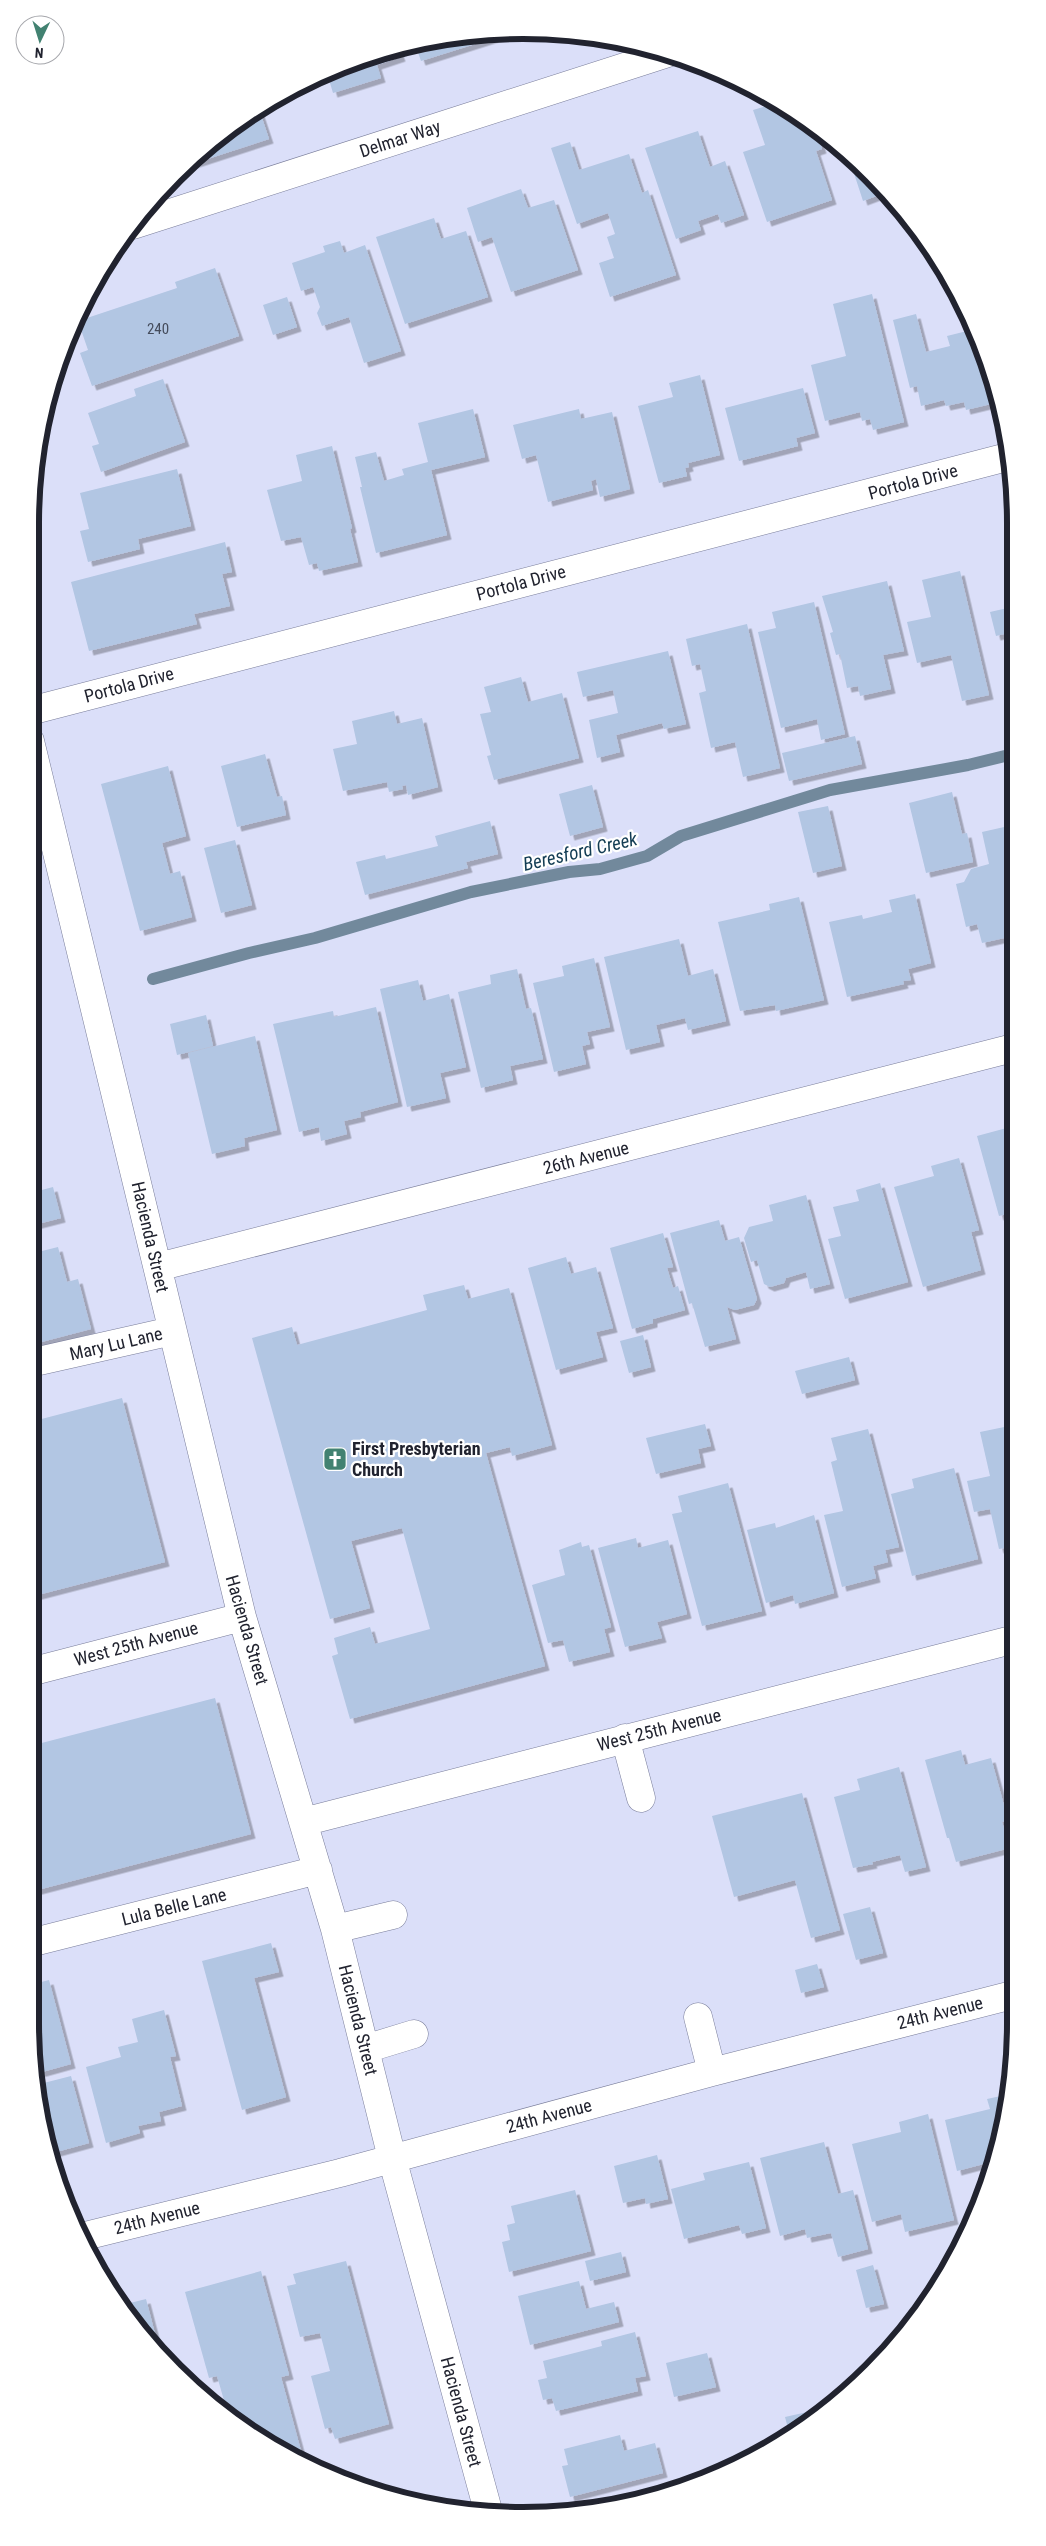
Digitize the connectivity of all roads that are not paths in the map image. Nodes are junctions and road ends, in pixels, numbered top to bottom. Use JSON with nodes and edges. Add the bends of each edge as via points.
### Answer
{"nodes":[{"id":1,"x":655,"y":57,"type":"edge"},
{"id":2,"x":145,"y":221,"type":"edge"},
{"id":3,"x":1003,"y":458,"type":"edge"},
{"id":4,"x":39,"y":709,"type":"edge"},
{"id":5,"x":39,"y":778,"type":"edge"},
{"id":6,"x":1007,"y":1050,"type":"edge"},
{"id":7,"x":158,"y":1267,"type":"junction"},
{"id":8,"x":172,"y":1331,"type":"junction"},
{"id":9,"x":39,"y":1361,"type":"edge"},
{"id":10,"x":242,"y":1616,"type":"junction"},
{"id":11,"x":1007,"y":1641,"type":"edge"},
{"id":12,"x":39,"y":1670,"type":"edge"},
{"id":13,"x":625,"y":1738,"type":"junction"},
{"id":14,"x":641,"y":1798,"type":"dead end"},
{"id":15,"x":303,"y":1822,"type":"junction"},
{"id":16,"x":318,"y":1870,"type":"junction"},
{"id":17,"x":393,"y":1915,"type":"dead end"},
{"id":18,"x":335,"y":1929,"type":"junction"},
{"id":19,"x":39,"y":1941,"type":"edge"},
{"id":20,"x":1007,"y":1996,"type":"edge"},
{"id":21,"x":698,"y":2017,"type":"dead end"},
{"id":22,"x":414,"y":2034,"type":"dead end"},
{"id":23,"x":365,"y":2049,"type":"junction"},
{"id":24,"x":712,"y":2072,"type":"junction"},
{"id":25,"x":392,"y":2158,"type":"junction"},
{"id":26,"x":88,"y":2235,"type":"edge"},
{"id":27,"x":487,"y":2506,"type":"edge"}],
"edges":[{"from":1,"to":2,"type":"street","name":"Delmar Way"},
{"from":3,"to":4,"type":"street","name":"Portola Drive"},
{"from":5,"to":7,"type":"street","name":"Hacienda Street"},
{"from":6,"to":7,"type":"street","name":"26th Avenue"},
{"from":7,"to":8,"type":"street","name":"Hacienda Street"},
{"from":8,"to":9,"type":"street","name":"Mary Lu Lane"},
{"from":8,"to":10,"type":"street","name":"Hacienda Street"},
{"from":10,"to":12,"type":"street","name":"West 25th Avenue"},
{"from":10,"to":15,"type":"street","name":"Hacienda Street"},
{"from":11,"to":13,"type":"street","name":"West 25th Avenue"},
{"from":13,"to":14,"type":"street"},
{"from":13,"to":15,"type":"street","name":"West 25th Avenue"},
{"from":15,"to":16,"type":"street","name":"Hacienda Street"},
{"from":16,"to":18,"type":"street","name":"Hacienda Street"},
{"from":16,"to":19,"type":"street","name":"Lula Belle Lane"},
{"from":17,"to":18,"type":"street"},
{"from":18,"to":23,"type":"street","name":"Hacienda Street"},
{"from":20,"to":24,"type":"street","name":"24th Avenue"},
{"from":21,"to":24,"type":"street"},
{"from":22,"to":23,"type":"street"},
{"from":23,"to":25,"type":"street","name":"Hacienda Street"},
{"from":24,"to":25,"type":"street","name":"24th Avenue"},
{"from":25,"to":26,"type":"street","name":"24th Avenue"},
{"from":25,"to":27,"type":"street","name":"Hacienda Street"}]}
